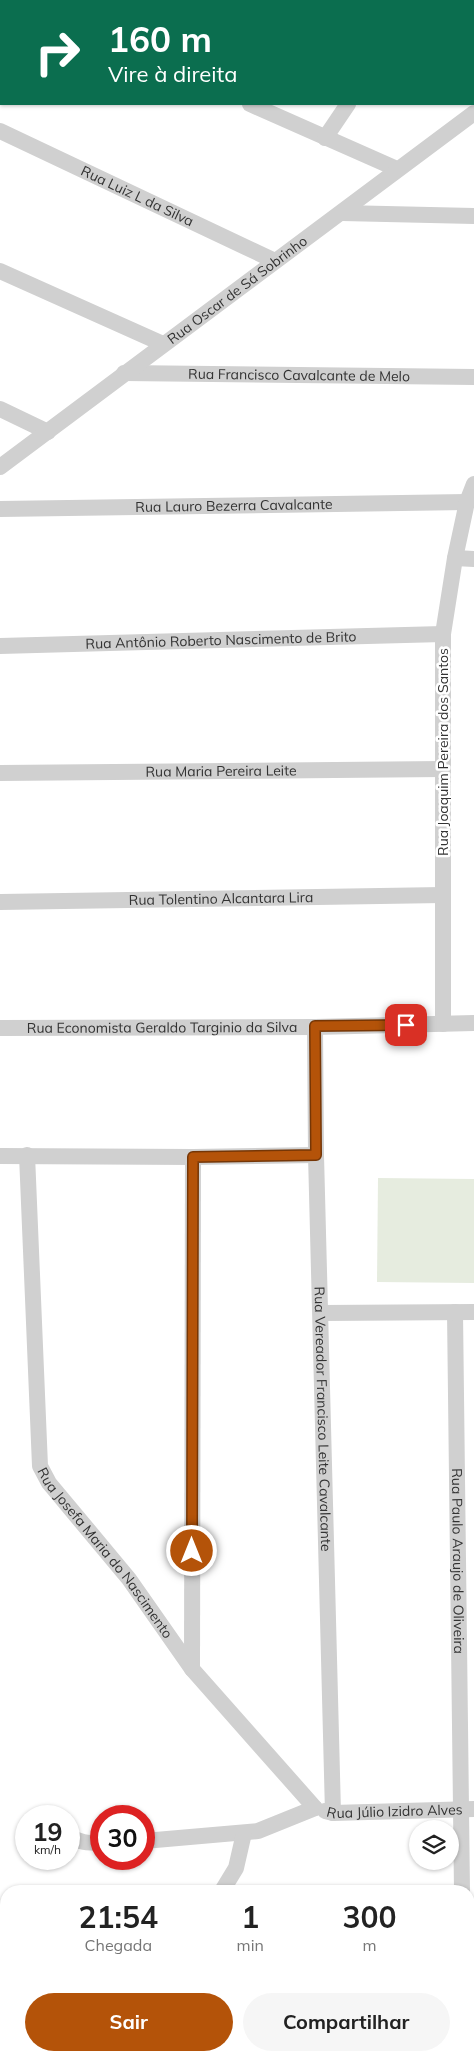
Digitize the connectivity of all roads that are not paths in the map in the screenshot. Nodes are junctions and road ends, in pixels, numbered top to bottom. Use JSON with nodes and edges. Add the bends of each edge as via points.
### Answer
{"nodes":[{"id":1,"x":252,"y":105,"type":"edge"},
{"id":2,"x":347,"y":105,"type":"edge"},
{"id":3,"x":474,"y":113,"type":"edge"},
{"id":4,"x":0,"y":131,"type":"edge"},
{"id":5,"x":325,"y":138,"type":"junction"},
{"id":6,"x":397,"y":169,"type":"junction"},
{"id":7,"x":342,"y":213,"type":"junction"},
{"id":8,"x":474,"y":216,"type":"edge"},
{"id":9,"x":275,"y":261,"type":"junction"},
{"id":10,"x":0,"y":271,"type":"edge"},
{"id":11,"x":163,"y":344,"type":"junction"},
{"id":12,"x":124,"y":373,"type":"junction"},
{"id":13,"x":474,"y":377,"type":"edge"},
{"id":14,"x":0,"y":409,"type":"edge"},
{"id":15,"x":48,"y":432,"type":"junction"},
{"id":16,"x":0,"y":467,"type":"edge"},
{"id":17,"x":474,"y":484,"type":"edge"},
{"id":18,"x":467,"y":502,"type":"junction"},
{"id":19,"x":0,"y":509,"type":"edge"},
{"id":20,"x":455,"y":558,"type":"junction"},
{"id":21,"x":474,"y":559,"type":"edge"},
{"id":22,"x":443,"y":634,"type":"junction"},
{"id":23,"x":0,"y":646,"type":"edge"},
{"id":24,"x":443,"y":769,"type":"junction"},
{"id":25,"x":0,"y":772,"type":"edge"},
{"id":26,"x":443,"y":895,"type":"junction"},
{"id":27,"x":0,"y":902,"type":"edge"},
{"id":28,"x":474,"y":1023,"type":"edge"},
{"id":29,"x":443,"y":1024,"type":"junction"},
{"id":30,"x":315,"y":1026,"type":"junction"},
{"id":31,"x":0,"y":1028,"type":"edge"},
{"id":32,"x":27,"y":1155,"type":"junction"},
{"id":33,"x":316,"y":1155,"type":"junction"},
{"id":34,"x":0,"y":1156,"type":"edge"},
{"id":35,"x":193,"y":1157,"type":"junction"},
{"id":36,"x":455,"y":1312,"type":"junction"},
{"id":37,"x":474,"y":1312,"type":"edge"},
{"id":38,"x":322,"y":1313,"type":"junction"},
{"id":39,"x":192,"y":1669,"type":"junction"},
{"id":40,"x":315,"y":1808,"type":"junction"},
{"id":41,"x":468,"y":1809,"type":"edge"},
{"id":42,"x":333,"y":1813,"type":"junction"},
{"id":43,"x":244,"y":1833,"type":"junction"},
{"id":44,"x":155,"y":1840,"type":"edge"},
{"id":45,"x":226,"y":1885,"type":"edge"},
{"id":46,"x":462,"y":1885,"type":"edge"}],
"edges":[{"from":1,"to":5,"type":"street"},
{"from":2,"to":5,"type":"street"},
{"from":3,"to":6,"type":"street","name":"Rua Oscar de Sá Sobrinho"},
{"from":4,"to":9,"type":"street","name":"Rua Luiz L da Silva"},
{"from":5,"to":6,"type":"street"},
{"from":6,"to":7,"type":"street","name":"Rua Oscar de Sá Sobrinho"},
{"from":7,"to":8,"type":"street"},
{"from":7,"to":9,"type":"street","name":"Rua Oscar de Sá Sobrinho"},
{"from":9,"to":11,"type":"street","name":"Rua Oscar de Sá Sobrinho"},
{"from":10,"to":11,"type":"street"},
{"from":11,"to":12,"type":"street","name":"Rua Oscar de Sá Sobrinho"},
{"from":12,"to":13,"type":"street","name":"Rua Francisco Cavalcante de Melo"},
{"from":12,"to":15,"type":"street","name":"Rua Oscar de Sá Sobrinho"},
{"from":14,"to":15,"type":"street"},
{"from":15,"to":16,"type":"street","name":"Rua Oscar de Sá Sobrinho"},
{"from":17,"to":18,"type":"street","name":"Rua Joaquim Pereira dos Santos"},
{"from":18,"to":19,"type":"street","name":"Rua Lauro Bezerra Cavalcante"},
{"from":18,"to":20,"type":"street","name":"Rua Joaquim Pereira dos Santos"},
{"from":20,"to":21,"type":"street"},
{"from":20,"to":22,"type":"street","name":"Rua Joaquim Pereira dos Santos"},
{"from":22,"to":23,"type":"street","name":"Rua Antônio Roberto Nascimento de Brito"},
{"from":22,"to":24,"type":"street","name":"Rua Joaquim Pereira dos Santos"},
{"from":24,"to":25,"type":"street","name":"Rua Maria Pereira Leite"},
{"from":24,"to":26,"type":"street","name":"Rua Joaquim Pereira dos Santos"},
{"from":26,"to":27,"type":"street","name":"Rua Tolentino Alcantara Lira"},
{"from":26,"to":29,"type":"street","name":"Rua Joaquim Pereira dos Santos"},
{"from":28,"to":29,"type":"street","name":"Rua Economista Geraldo Targinio da Silva"},
{"from":29,"to":30,"type":"street","name":"Rua Economista Geraldo Targinio da Silva"},
{"from":30,"to":31,"type":"street","name":"Rua Economista Geraldo Targinio da Silva"},
{"from":30,"to":33,"type":"street","name":"Rua Vereador Francisco Leite Cavalcante"},
{"from":32,"to":34,"type":"street"},
{"from":32,"to":35,"type":"street"},
{"from":32,"to":39,"type":"street","name":"Rua Josefa Maria do Nascimento","via":[[40,1466],[49,1483],[129,1579]]},
{"from":33,"to":35,"type":"street"},
{"from":33,"to":38,"type":"street","name":"Rua Vereador Francisco Leite Cavalcante"},
{"from":35,"to":39,"type":"street"},
{"from":36,"to":37,"type":"street"},
{"from":36,"to":38,"type":"street"},
{"from":36,"to":41,"type":"street","name":"Rua Paulo Araujo de Oliveira"},
{"from":38,"to":42,"type":"street","name":"Rua Vereador Francisco Leite Cavalcante"},
{"from":39,"to":40,"type":"street","name":"Rua Josefa Maria do Nascimento"},
{"from":40,"to":42,"type":"street","name":"Rua Júlio Izidro Alves"},
{"from":40,"to":43,"type":"street","via":[[258,1831]]},
{"from":41,"to":42,"type":"street","name":"Rua Júlio Izidro Alves"},
{"from":41,"to":46,"type":"street","name":"Rua Paulo Araujo de Oliveira"},
{"from":43,"to":44,"type":"street"},
{"from":43,"to":45,"type":"street","via":[[236,1868]]}]}
